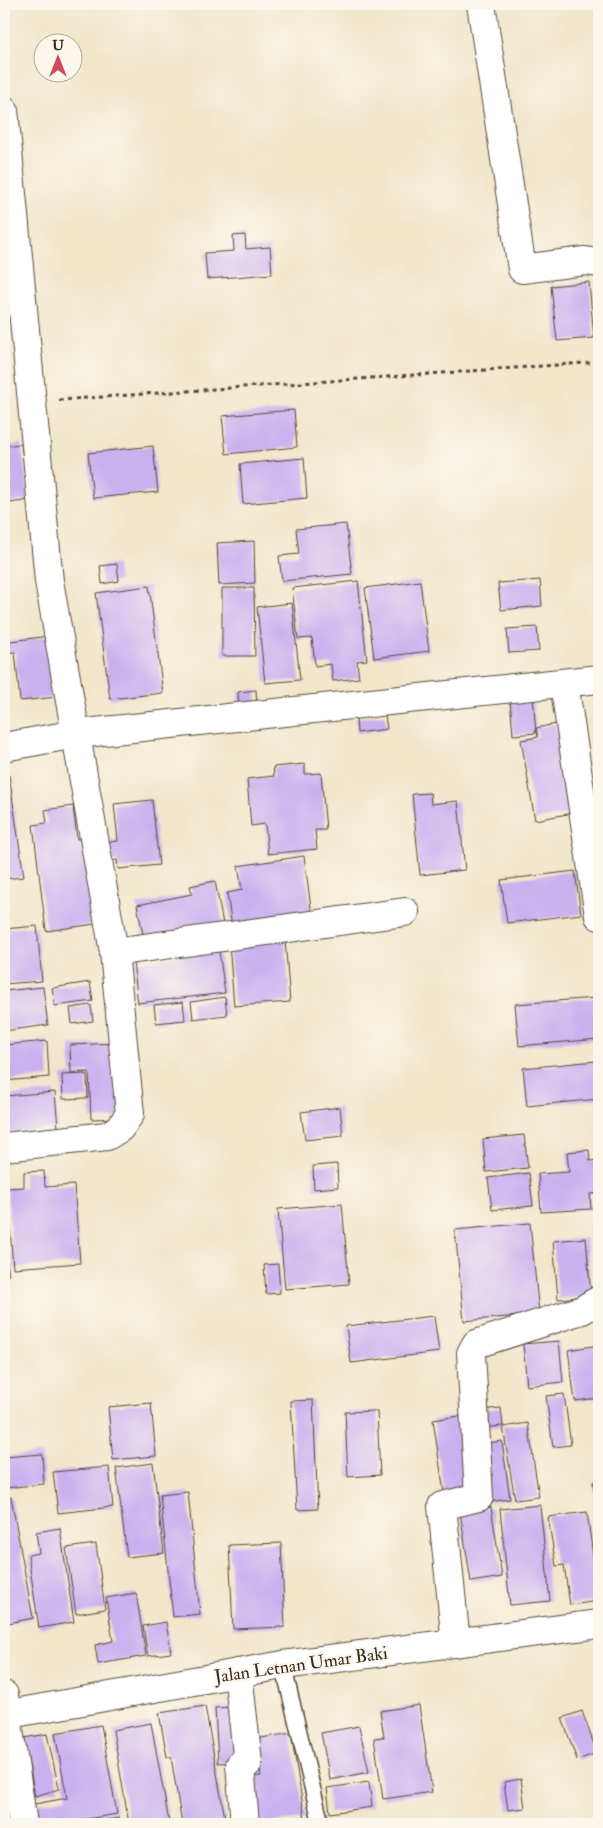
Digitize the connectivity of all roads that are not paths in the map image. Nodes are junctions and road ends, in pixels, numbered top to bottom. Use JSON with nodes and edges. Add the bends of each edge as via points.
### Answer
{"nodes":[{"id":1,"x":481,"y":4,"type":"edge"},
{"id":2,"x":4,"y":110,"type":"edge"},
{"id":3,"x":599,"y":263,"type":"edge"},
{"id":4,"x":599,"y":679,"type":"edge"},
{"id":5,"x":564,"y":683,"type":"junction"},
{"id":6,"x":76,"y":734,"type":"junction"},
{"id":7,"x":4,"y":747,"type":"edge"},
{"id":8,"x":405,"y":912,"type":"dead end"},
{"id":9,"x":599,"y":916,"type":"edge"},
{"id":10,"x":114,"y":952,"type":"junction"},
{"id":11,"x":4,"y":1147,"type":"edge"},
{"id":12,"x":599,"y":1300,"type":"edge"},
{"id":13,"x":599,"y":1624,"type":"edge"},
{"id":14,"x":456,"y":1643,"type":"junction"},
{"id":15,"x":283,"y":1665,"type":"junction"},
{"id":16,"x":238,"y":1673,"type":"junction"},
{"id":17,"x":5,"y":1708,"type":"edge"},
{"id":18,"x":22,"y":1824,"type":"edge"},
{"id":19,"x":245,"y":1824,"type":"edge"},
{"id":20,"x":321,"y":1824,"type":"edge"}],
"edges":[{"from":1,"to":3,"type":"street","via":[[522,269],[585,261]]},
{"from":2,"to":6,"type":"street","via":[[50,580]]},
{"from":4,"to":5,"type":"street"},
{"from":5,"to":6,"type":"street"},
{"from":5,"to":9,"type":"street"},
{"from":6,"to":7,"type":"street"},
{"from":6,"to":10,"type":"street"},
{"from":8,"to":10,"type":"street"},
{"from":10,"to":11,"type":"street","via":[[130,1114],[120,1128],[107,1136]]},
{"from":12,"to":14,"type":"street","via":[[582,1310],[476,1344],[471,1353],[479,1497],[442,1506]]},
{"from":13,"to":14,"type":"street","name":"Jalan Letnan Umar Baki"},
{"from":14,"to":15,"type":"street","name":"Jalan Letnan Umar Baki"},
{"from":15,"to":16,"type":"street","name":"Jalan Letnan Umar Baki"},
{"from":15,"to":20,"type":"lane"},
{"from":16,"to":17,"type":"street","name":"Jalan Letnan Umar Baki"},
{"from":16,"to":19,"type":"street","via":[[248,1763],[240,1765]]},
{"from":17,"to":18,"type":"street"}]}
